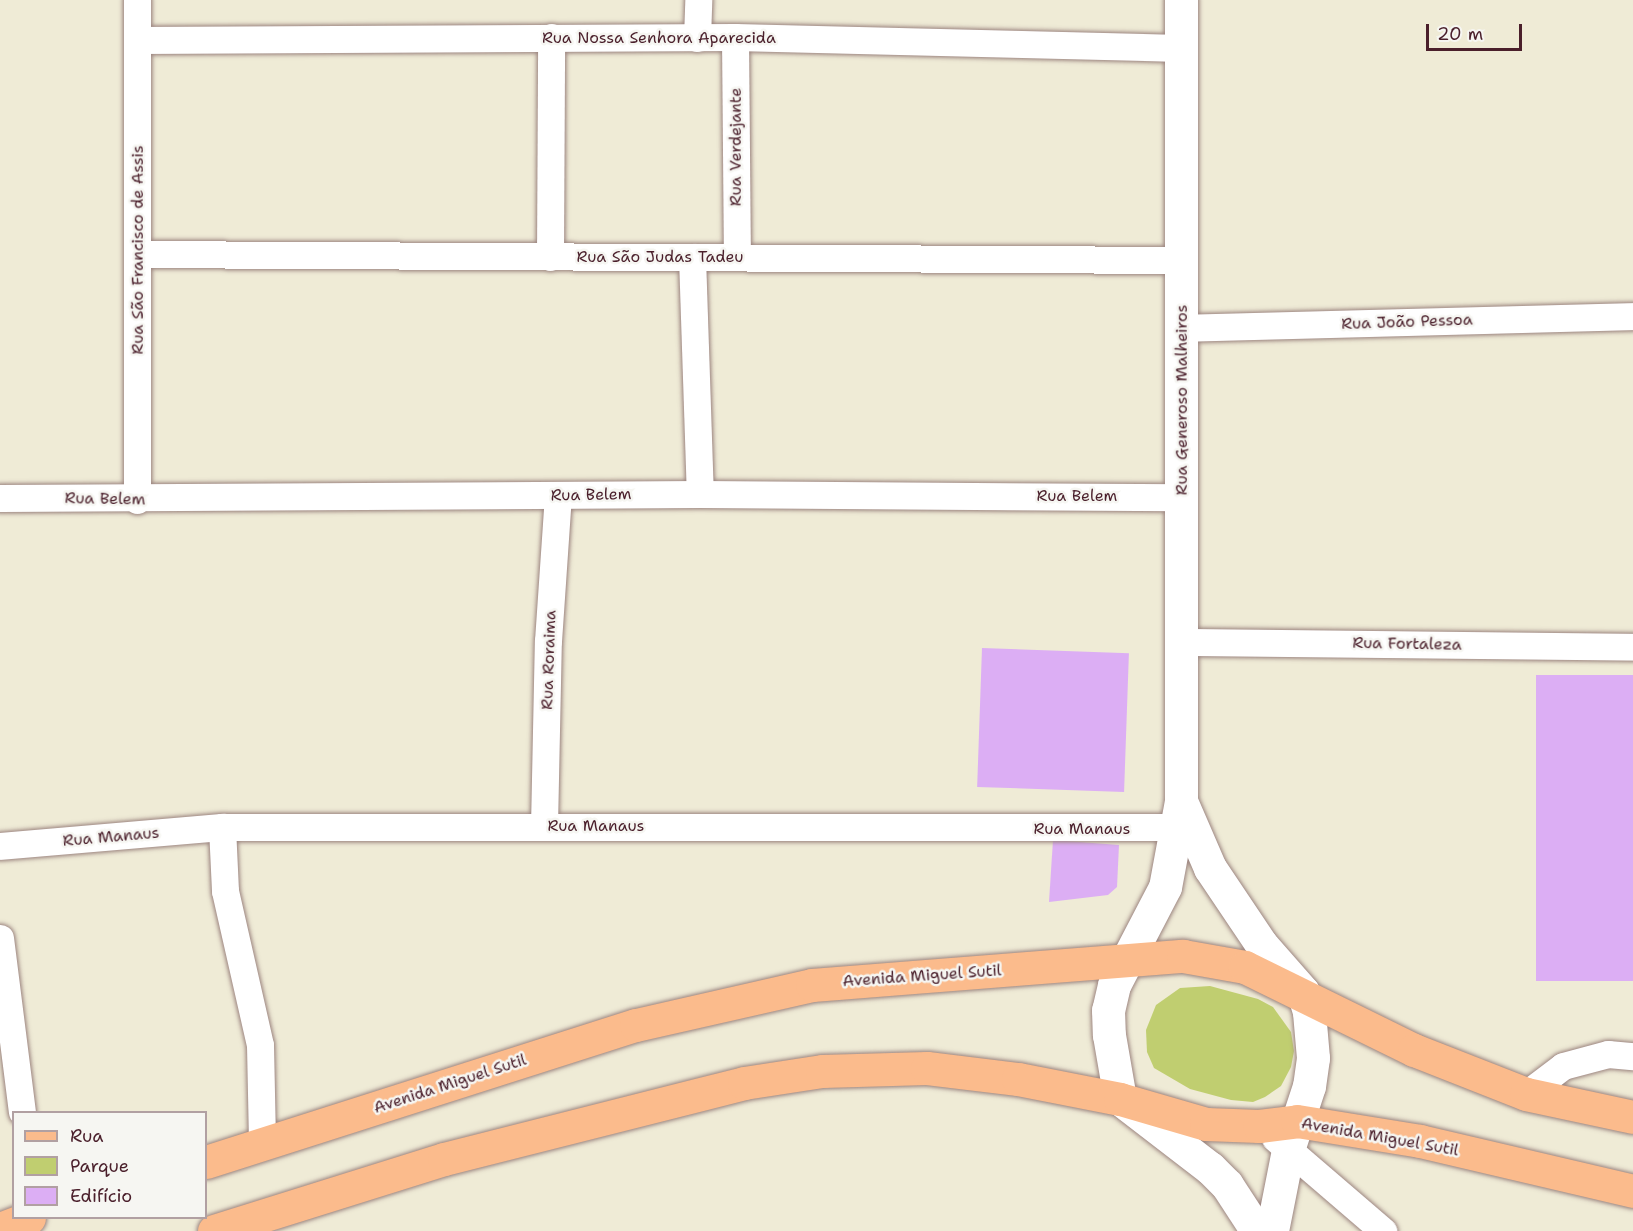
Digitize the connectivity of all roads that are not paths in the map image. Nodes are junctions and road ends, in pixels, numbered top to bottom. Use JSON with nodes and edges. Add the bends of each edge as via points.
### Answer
{"nodes":[{"id":1,"x":137,"y":0,"type":"edge"},
{"id":2,"x":698,"y":0,"type":"edge"},
{"id":3,"x":1181,"y":0,"type":"edge"},
{"id":4,"x":551,"y":37,"type":"junction"},
{"id":5,"x":735,"y":37,"type":"junction"},
{"id":6,"x":697,"y":38,"type":"junction"},
{"id":7,"x":137,"y":40,"type":"junction"},
{"id":8,"x":1181,"y":48,"type":"junction"},
{"id":9,"x":138,"y":254,"type":"junction"},
{"id":10,"x":550,"y":257,"type":"junction"},
{"id":11,"x":692,"y":257,"type":"junction"},
{"id":12,"x":737,"y":257,"type":"junction"},
{"id":13,"x":1182,"y":260,"type":"junction"},
{"id":14,"x":1633,"y":316,"type":"edge"},
{"id":15,"x":1181,"y":328,"type":"junction"},
{"id":16,"x":700,"y":494,"type":"junction"},
{"id":17,"x":558,"y":495,"type":"junction"},
{"id":18,"x":1182,"y":496,"type":"junction"},
{"id":19,"x":0,"y":498,"type":"edge"},
{"id":20,"x":137,"y":500,"type":"junction"},
{"id":21,"x":1181,"y":642,"type":"junction"},
{"id":22,"x":1633,"y":647,"type":"edge"},
{"id":23,"x":1184,"y":819,"type":"junction"},
{"id":24,"x":544,"y":826,"type":"junction"},
{"id":25,"x":222,"y":827,"type":"junction"},
{"id":26,"x":0,"y":846,"type":"edge"},
{"id":27,"x":0,"y":939,"type":"edge"},
{"id":28,"x":1123,"y":961,"type":"junction"},
{"id":29,"x":1303,"y":992,"type":"junction"},
{"id":30,"x":1633,"y":1056,"type":"edge"},
{"id":31,"x":1526,"y":1094,"type":"junction"},
{"id":32,"x":1120,"y":1099,"type":"junction"},
{"id":33,"x":22,"y":1111,"type":"edge"},
{"id":34,"x":1633,"y":1117,"type":"edge"},
{"id":35,"x":1292,"y":1136,"type":"junction"},
{"id":36,"x":262,"y":1144,"type":"junction"},
{"id":37,"x":207,"y":1162,"type":"edge"},
{"id":38,"x":1633,"y":1191,"type":"edge"},
{"id":39,"x":26,"y":1219,"type":"edge"},
{"id":40,"x":0,"y":1229,"type":"edge"},
{"id":41,"x":214,"y":1231,"type":"edge"},
{"id":42,"x":1257,"y":1231,"type":"edge"},
{"id":43,"x":1272,"y":1231,"type":"edge"},
{"id":44,"x":1383,"y":1231,"type":"edge"}],
"edges":[{"from":1,"to":7,"type":"street","name":"Rua São Francisco de Assis"},
{"from":2,"to":6,"type":"street"},
{"from":3,"to":8,"type":"street","name":"Rua Generoso Malheiros"},
{"from":4,"to":6,"type":"street","name":"Rua Nossa Senhora Aparecida"},
{"from":4,"to":7,"type":"street","name":"Rua Nossa Senhora Aparecida"},
{"from":4,"to":10,"type":"street"},
{"from":5,"to":6,"type":"street","name":"Rua Nossa Senhora Aparecida"},
{"from":5,"to":8,"type":"street","name":"Rua Nossa Senhora Aparecida"},
{"from":5,"to":12,"type":"street","name":"Rua Verdejante"},
{"from":7,"to":9,"type":"street","name":"Rua São Francisco de Assis"},
{"from":8,"to":13,"type":"street","name":"Rua Generoso Malheiros"},
{"from":9,"to":10,"type":"street","name":"Rua São Judas Tadeu"},
{"from":9,"to":20,"type":"street","name":"Rua São Francisco de Assis"},
{"from":10,"to":11,"type":"street","name":"Rua São Judas Tadeu"},
{"from":11,"to":12,"type":"street","name":"Rua São Judas Tadeu"},
{"from":11,"to":16,"type":"street"},
{"from":12,"to":13,"type":"street","name":"Rua São Judas Tadeu"},
{"from":13,"to":15,"type":"street","name":"Rua Generoso Malheiros"},
{"from":14,"to":15,"type":"street","name":"Rua João Pessoa"},
{"from":15,"to":18,"type":"street","name":"Rua Generoso Malheiros"},
{"from":16,"to":17,"type":"street","name":"Rua Belem"},
{"from":16,"to":18,"type":"street","name":"Rua Belem"},
{"from":17,"to":20,"type":"street","name":"Rua Belem"},
{"from":17,"to":24,"type":"street","name":"Rua Roraima"},
{"from":18,"to":21,"type":"street","name":"Rua Generoso Malheiros"},
{"from":19,"to":20,"type":"street","name":"Rua Belem"},
{"from":21,"to":22,"type":"street","name":"Rua Fortaleza"},
{"from":21,"to":23,"type":"street","name":"Rua Generoso Malheiros"},
{"from":23,"to":24,"type":"street","name":"Rua Manaus"},
{"from":23,"to":28,"type":"street","via":[[1165,887],[1150,920]]},
{"from":23,"to":29,"type":"street","via":[[1236,907]]},
{"from":24,"to":25,"type":"street","name":"Rua Manaus"},
{"from":25,"to":26,"type":"street","name":"Rua Manaus"},
{"from":25,"to":36,"type":"street","via":[[225,891],[260,1045]]},
{"from":27,"to":33,"type":"street"},
{"from":28,"to":29,"type":"main road","name":"Avenida Miguel Sutil","via":[[1213,958]]},
{"from":28,"to":32,"type":"street","via":[[1108,1010]]},
{"from":28,"to":36,"type":"main road","name":"Avenida Miguel Sutil","via":[[812,985],[636,1025]]},
{"from":29,"to":31,"type":"main road","name":"Avenida Miguel Sutil","via":[[1414,1050]]},
{"from":29,"to":35,"type":"street","via":[[1312,1029],[1313,1058],[1309,1086]]},
{"from":30,"to":31,"type":"street","via":[[1608,1054],[1563,1066]]},
{"from":31,"to":34,"type":"main road","name":"Avenida Miguel Sutil"},
{"from":32,"to":35,"type":"main road","name":"Avenida Miguel Sutil","via":[[1206,1124],[1260,1126]]},
{"from":32,"to":41,"type":"main road","name":"Avenida Miguel Sutil","via":[[1018,1078],[927,1068],[822,1071],[744,1083],[444,1159]]},
{"from":32,"to":42,"type":"street","via":[[1210,1168],[1227,1185]]},
{"from":35,"to":38,"type":"main road","name":"Avenida Miguel Sutil","via":[[1420,1141]]},
{"from":35,"to":43,"type":"street"},
{"from":35,"to":44,"type":"street"},
{"from":36,"to":37,"type":"main road","name":"Avenida Miguel Sutil"},
{"from":39,"to":40,"type":"main road"}]}
